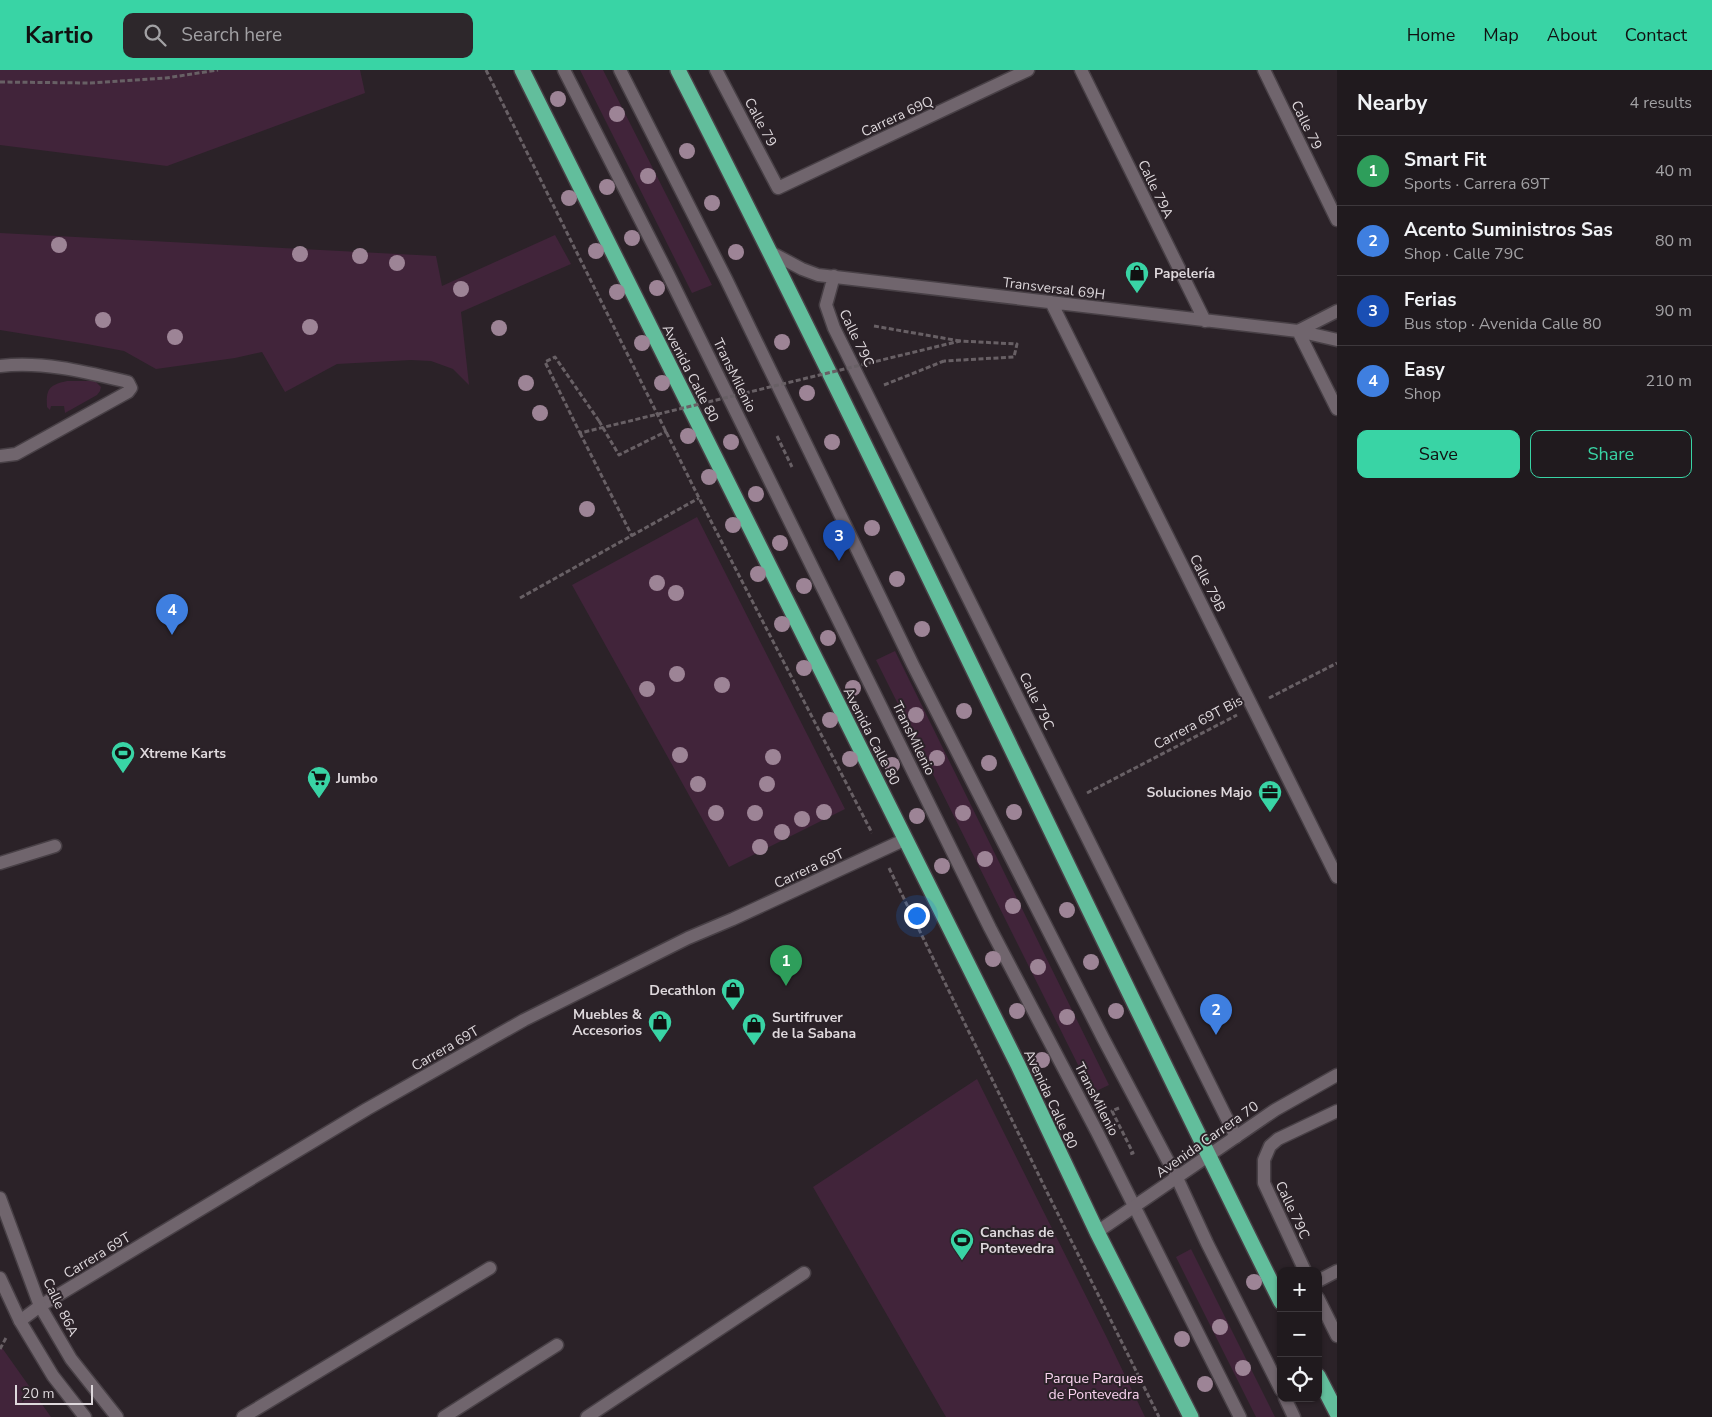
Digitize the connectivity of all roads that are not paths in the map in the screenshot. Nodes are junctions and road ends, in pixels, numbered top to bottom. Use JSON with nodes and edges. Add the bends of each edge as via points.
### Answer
{"nodes":[{"id":1,"x":522,"y":70,"type":"edge"},
{"id":2,"x":564,"y":70,"type":"edge"},
{"id":3,"x":620,"y":70,"type":"edge"},
{"id":4,"x":678,"y":70,"type":"edge"},
{"id":5,"x":716,"y":70,"type":"edge"},
{"id":6,"x":1028,"y":70,"type":"edge"},
{"id":7,"x":1081,"y":70,"type":"edge"},
{"id":8,"x":1264,"y":70,"type":"edge"},
{"id":9,"x":778,"y":188,"type":"joint"},
{"id":10,"x":1337,"y":220,"type":"edge"},
{"id":11,"x":772,"y":254,"type":"junction"},
{"id":12,"x":834,"y":276,"type":"junction"},
{"id":13,"x":1051,"y":302,"type":"junction"},
{"id":14,"x":1337,"y":311,"type":"edge"},
{"id":15,"x":1205,"y":320,"type":"junction"},
{"id":16,"x":1298,"y":331,"type":"junction"},
{"id":17,"x":1337,"y":340,"type":"edge"},
{"id":18,"x":0,"y":366,"type":"edge"},
{"id":19,"x":1337,"y":409,"type":"edge"},
{"id":20,"x":0,"y":456,"type":"edge"},
{"id":21,"x":906,"y":839,"type":"junction"},
{"id":22,"x":55,"y":846,"type":"dead end"},
{"id":23,"x":0,"y":862,"type":"edge"},
{"id":24,"x":1337,"y":877,"type":"edge"},
{"id":25,"x":1337,"y":1075,"type":"edge"},
{"id":26,"x":1337,"y":1111,"type":"edge"},
{"id":27,"x":1236,"y":1137,"type":"junction"},
{"id":28,"x":1208,"y":1156,"type":"junction"},
{"id":29,"x":1177,"y":1178,"type":"junction"},
{"id":30,"x":0,"y":1198,"type":"edge"},
{"id":31,"x":1134,"y":1207,"type":"junction"},
{"id":32,"x":1097,"y":1232,"type":"junction"},
{"id":33,"x":1303,"y":1267,"type":"edge"},
{"id":34,"x":490,"y":1268,"type":"dead end"},
{"id":35,"x":1337,"y":1271,"type":"edge"},
{"id":36,"x":804,"y":1273,"type":"dead end"},
{"id":37,"x":0,"y":1278,"type":"edge"},
{"id":38,"x":1322,"y":1279,"type":"edge"},
{"id":39,"x":1277,"y":1294,"type":"edge"},
{"id":40,"x":40,"y":1306,"type":"junction"},
{"id":41,"x":1322,"y":1306,"type":"edge"},
{"id":42,"x":20,"y":1321,"type":"junction"},
{"id":43,"x":1337,"y":1336,"type":"edge"},
{"id":44,"x":557,"y":1345,"type":"dead end"},
{"id":45,"x":1277,"y":1382,"type":"edge"},
{"id":46,"x":1322,"y":1384,"type":"edge"},
{"id":47,"x":1287,"y":1402,"type":"edge"},
{"id":48,"x":1337,"y":1413,"type":"edge"},
{"id":49,"x":85,"y":1417,"type":"edge"},
{"id":50,"x":117,"y":1417,"type":"edge"},
{"id":51,"x":243,"y":1417,"type":"edge"},
{"id":52,"x":444,"y":1417,"type":"edge"},
{"id":53,"x":587,"y":1417,"type":"edge"},
{"id":54,"x":1191,"y":1417,"type":"edge"},
{"id":55,"x":1240,"y":1417,"type":"edge"},
{"id":56,"x":1294,"y":1417,"type":"edge"}],
"edges":[{"from":1,"to":21,"type":"highway","name":"Avenida Calle 80"},
{"from":2,"to":31,"type":"street","name":"TransMilenio","via":[[668,272],[990,928]]},
{"from":3,"to":29,"type":"street","via":[[726,279],[913,665]]},
{"from":4,"to":11,"type":"highway"},
{"from":5,"to":9,"type":"street","name":"Calle 79"},
{"from":6,"to":9,"type":"street","name":"Carrera 69Q"},
{"from":7,"to":15,"type":"street","name":"Calle 79A"},
{"from":8,"to":10,"type":"street","name":"Calle 79"},
{"from":11,"to":12,"type":"street","name":"Transversal 69H","via":[[818,275]]},
{"from":11,"to":28,"type":"highway"},
{"from":12,"to":13,"type":"street","name":"Transversal 69H"},
{"from":12,"to":27,"type":"street","name":"Calle 79C","via":[[827,299],[828,313]]},
{"from":13,"to":15,"type":"street","name":"Transversal 69H"},
{"from":13,"to":24,"type":"street","name":"Calle 79B"},
{"from":14,"to":16,"type":"street"},
{"from":15,"to":16,"type":"street","name":"Transversal 69H"},
{"from":16,"to":17,"type":"street","name":"Transversal 69H"},
{"from":16,"to":19,"type":"street"},
{"from":18,"to":20,"type":"street","via":[[42,364],[70,368],[128,382],[131,388],[16,454]]},
{"from":21,"to":32,"type":"highway","name":"Avenida Calle 80"},
{"from":21,"to":40,"type":"street","name":"Carrera 69T","via":[[688,938],[524,1020],[368,1109]]},
{"from":22,"to":23,"type":"street"},
{"from":25,"to":27,"type":"street","name":"Avenida Carrera 70"},
{"from":26,"to":33,"type":"street","name":"Calle 79C","via":[[1278,1139],[1270,1146],[1264,1160],[1264,1182]]},
{"from":27,"to":28,"type":"street","name":"Avenida Carrera 70"},
{"from":28,"to":29,"type":"street","name":"Avenida Carrera 70"},
{"from":28,"to":39,"type":"highway"},
{"from":29,"to":31,"type":"street","name":"Avenida Carrera 70"},
{"from":29,"to":45,"type":"street"},
{"from":30,"to":40,"type":"street","name":"Calle 86A"},
{"from":31,"to":32,"type":"street","name":"Avenida Carrera 70"},
{"from":31,"to":55,"type":"street","name":"TransMilenio"},
{"from":32,"to":54,"type":"highway","name":"Avenida Calle 80"},
{"from":34,"to":51,"type":"street"},
{"from":35,"to":38,"type":"street"},
{"from":36,"to":53,"type":"street"},
{"from":37,"to":42,"type":"street"},
{"from":40,"to":42,"type":"street","name":"Carrera 69T"},
{"from":40,"to":50,"type":"street","name":"Calle 86A","via":[[71,1359]]},
{"from":41,"to":43,"type":"street"},
{"from":42,"to":49,"type":"street","via":[[53,1376]]},
{"from":44,"to":52,"type":"street"},
{"from":46,"to":48,"type":"highway"},
{"from":47,"to":56,"type":"street"}]}
